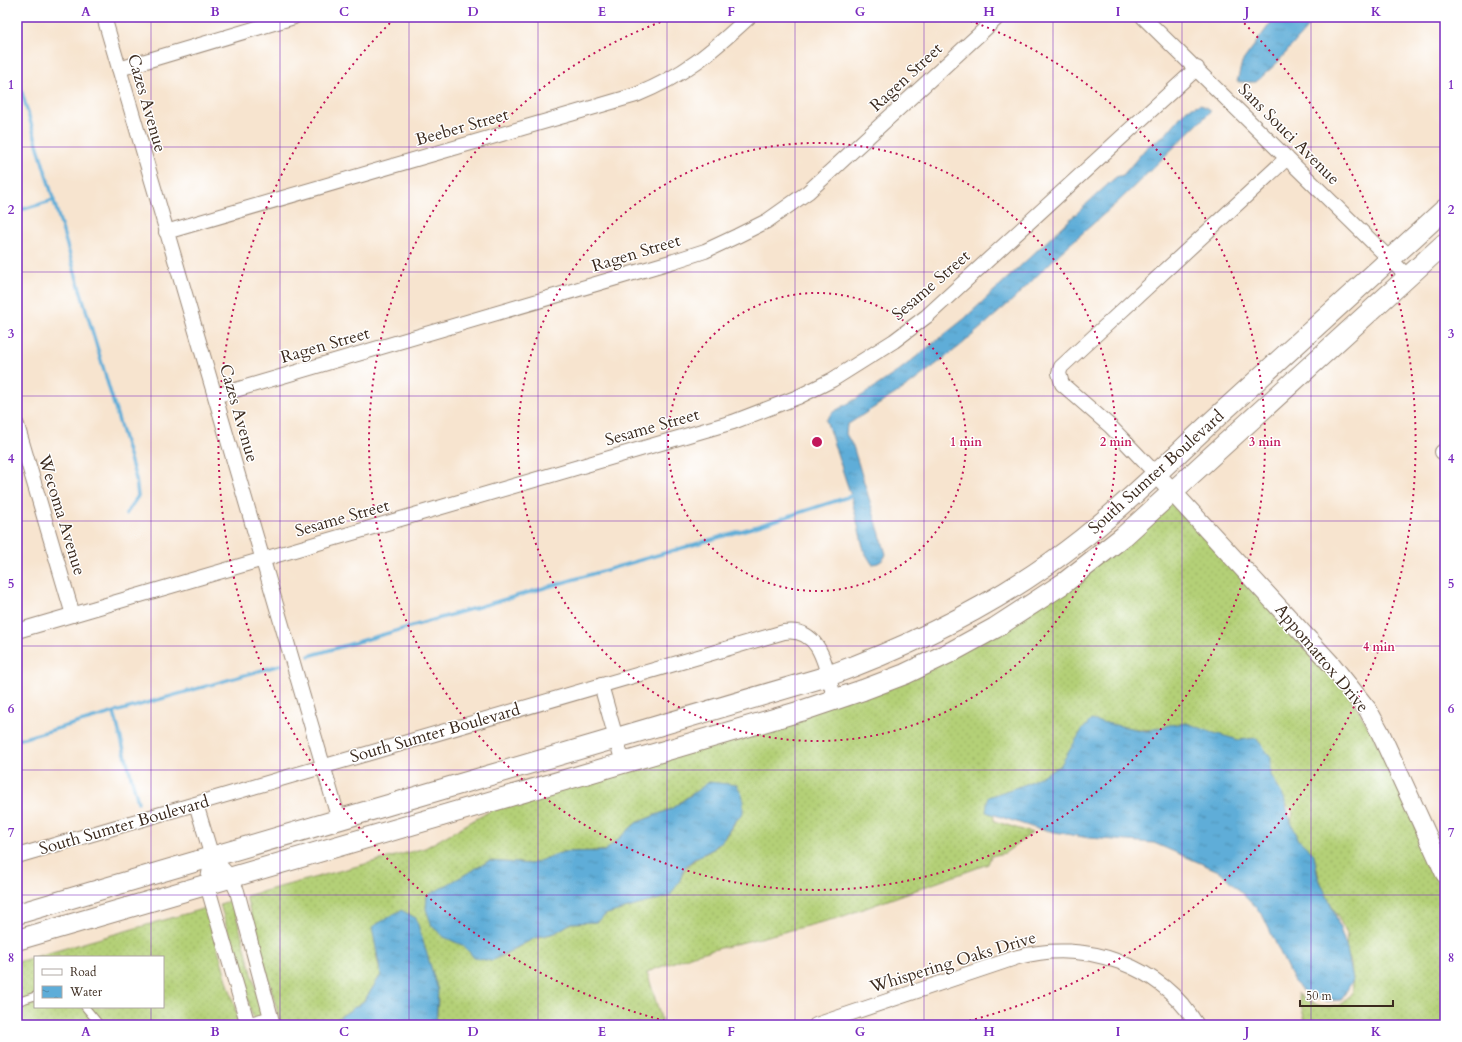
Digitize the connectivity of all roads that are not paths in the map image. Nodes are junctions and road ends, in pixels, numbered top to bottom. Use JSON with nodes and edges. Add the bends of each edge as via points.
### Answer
{"nodes":[{"id":1,"x":104,"y":17,"type":"edge"},
{"id":2,"x":294,"y":17,"type":"edge"},
{"id":3,"x":749,"y":17,"type":"edge"},
{"id":4,"x":998,"y":17,"type":"edge"},
{"id":5,"x":1143,"y":17,"type":"edge"},
{"id":6,"x":1197,"y":68,"type":"junction"},
{"id":7,"x":119,"y":69,"type":"junction"},
{"id":8,"x":1287,"y":158,"type":"junction"},
{"id":9,"x":1445,"y":209,"type":"edge"},
{"id":10,"x":166,"y":232,"type":"junction"},
{"id":11,"x":1445,"y":243,"type":"edge"},
{"id":12,"x":1390,"y":260,"type":"junction"},
{"id":13,"x":1408,"y":277,"type":"junction"},
{"id":14,"x":215,"y":396,"type":"junction"},
{"id":15,"x":17,"y":425,"type":"edge"},
{"id":16,"x":1155,"y":473,"type":"junction"},
{"id":17,"x":1173,"y":491,"type":"junction"},
{"id":18,"x":263,"y":560,"type":"junction"},
{"id":19,"x":73,"y":615,"type":"junction"},
{"id":20,"x":17,"y":631,"type":"edge"},
{"id":21,"x":828,"y":676,"type":"junction"},
{"id":22,"x":601,"y":685,"type":"junction"},
{"id":23,"x":835,"y":700,"type":"junction"},
{"id":24,"x":617,"y":739,"type":"junction"},
{"id":25,"x":624,"y":763,"type":"junction"},
{"id":26,"x":323,"y":766,"type":"junction"},
{"id":27,"x":196,"y":804,"type":"junction"},
{"id":28,"x":339,"y":820,"type":"junction"},
{"id":29,"x":17,"y":856,"type":"edge"},
{"id":30,"x":212,"y":857,"type":"junction"},
{"id":31,"x":1445,"y":874,"type":"edge"},
{"id":32,"x":231,"y":878,"type":"junction"},
{"id":33,"x":207,"y":885,"type":"junction"},
{"id":34,"x":17,"y":914,"type":"edge"},
{"id":35,"x":17,"y":940,"type":"edge"},
{"id":36,"x":34,"y":996,"type":"edge"},
{"id":37,"x":17,"y":1002,"type":"edge"},
{"id":38,"x":86,"y":1008,"type":"edge"},
{"id":39,"x":272,"y":1020,"type":"edge"},
{"id":40,"x":247,"y":1023,"type":"edge"},
{"id":41,"x":100,"y":1025,"type":"edge"},
{"id":42,"x":233,"y":1025,"type":"edge"},
{"id":43,"x":816,"y":1025,"type":"edge"},
{"id":44,"x":1198,"y":1025,"type":"edge"}],
"edges":[{"from":1,"to":7,"type":"street","name":"Cazes Avenue"},
{"from":2,"to":7,"type":"street"},
{"from":3,"to":10,"type":"street","name":"Beeber Street","via":[[718,46],[684,72],[636,95]]},
{"from":4,"to":14,"type":"street","name":"Ragen Street","via":[[808,192],[767,221],[737,236],[705,251],[674,261]]},
{"from":5,"to":6,"type":"street","name":"Sans Souci Avenue"},
{"from":6,"to":8,"type":"street","name":"Sans Souci Avenue"},
{"from":6,"to":18,"type":"street","name":"Sesame Street","via":[[926,316],[889,345],[832,380],[798,397],[733,422]]},
{"from":7,"to":10,"type":"street","name":"Cazes Avenue"},
{"from":8,"to":12,"type":"street","name":"Sans Souci Avenue"},
{"from":8,"to":16,"type":"street","via":[[1061,367],[1059,373],[1062,384],[1110,426]]},
{"from":9,"to":12,"type":"main road","name":"South Sumter Boulevard"},
{"from":10,"to":14,"type":"street","name":"Cazes Avenue"},
{"from":11,"to":13,"type":"main road","name":"South Sumter Boulevard"},
{"from":12,"to":13,"type":"street","name":"Sans Souci Avenue"},
{"from":12,"to":16,"type":"main road","name":"South Sumter Boulevard"},
{"from":13,"to":17,"type":"main road","name":"South Sumter Boulevard"},
{"from":14,"to":18,"type":"street","name":"Cazes Avenue"},
{"from":15,"to":19,"type":"street","name":"Wecoma Avenue"},
{"from":16,"to":17,"type":"street","name":"Appomattox Drive"},
{"from":16,"to":21,"type":"main road","name":"South Sumter Boulevard","via":[[1082,539],[1015,587],[926,636]]},
{"from":17,"to":23,"type":"main road","name":"South Sumter Boulevard","via":[[1087,566],[995,628],[905,674]]},
{"from":17,"to":31,"type":"street","name":"Appomattox Drive","via":[[1332,665],[1368,710]]},
{"from":18,"to":19,"type":"street","name":"Sesame Street"},
{"from":18,"to":26,"type":"street","name":"Cazes Avenue"},
{"from":19,"to":20,"type":"street","name":"Sesame Street"},
{"from":21,"to":22,"type":"street","name":"South Sumter Boulevard","via":[[814,641],[805,633],[792,630]]},
{"from":21,"to":23,"type":"street","name":"South Sumter Boulevard"},
{"from":21,"to":24,"type":"main road","name":"South Sumter Boulevard"},
{"from":22,"to":24,"type":"street"},
{"from":22,"to":26,"type":"street","name":"South Sumter Boulevard"},
{"from":23,"to":25,"type":"main road","name":"South Sumter Boulevard"},
{"from":24,"to":25,"type":"street"},
{"from":24,"to":28,"type":"main road","name":"South Sumter Boulevard"},
{"from":25,"to":32,"type":"main road","name":"South Sumter Boulevard"},
{"from":26,"to":27,"type":"street","name":"South Sumter Boulevard"},
{"from":26,"to":28,"type":"street","name":"Cazes Avenue"},
{"from":27,"to":29,"type":"street","name":"South Sumter Boulevard"},
{"from":27,"to":30,"type":"street"},
{"from":28,"to":30,"type":"main road","name":"South Sumter Boulevard"},
{"from":30,"to":32,"type":"street"},
{"from":30,"to":33,"type":"street"},
{"from":30,"to":34,"type":"main road","name":"South Sumter Boulevard"},
{"from":32,"to":33,"type":"main road","name":"South Sumter Boulevard"},
{"from":32,"to":39,"type":"street","via":[[237,891]]},
{"from":33,"to":35,"type":"main road","name":"South Sumter Boulevard"},
{"from":33,"to":40,"type":"street"},
{"from":36,"to":37,"type":"lane"},
{"from":38,"to":41,"type":"lane"},
{"from":39,"to":40,"type":"lane"},
{"from":40,"to":42,"type":"lane"},
{"from":43,"to":44,"type":"street","name":"Whispering Oaks Drive","via":[[1018,956],[1060,950],[1101,956],[1135,968],[1176,997]]}]}
